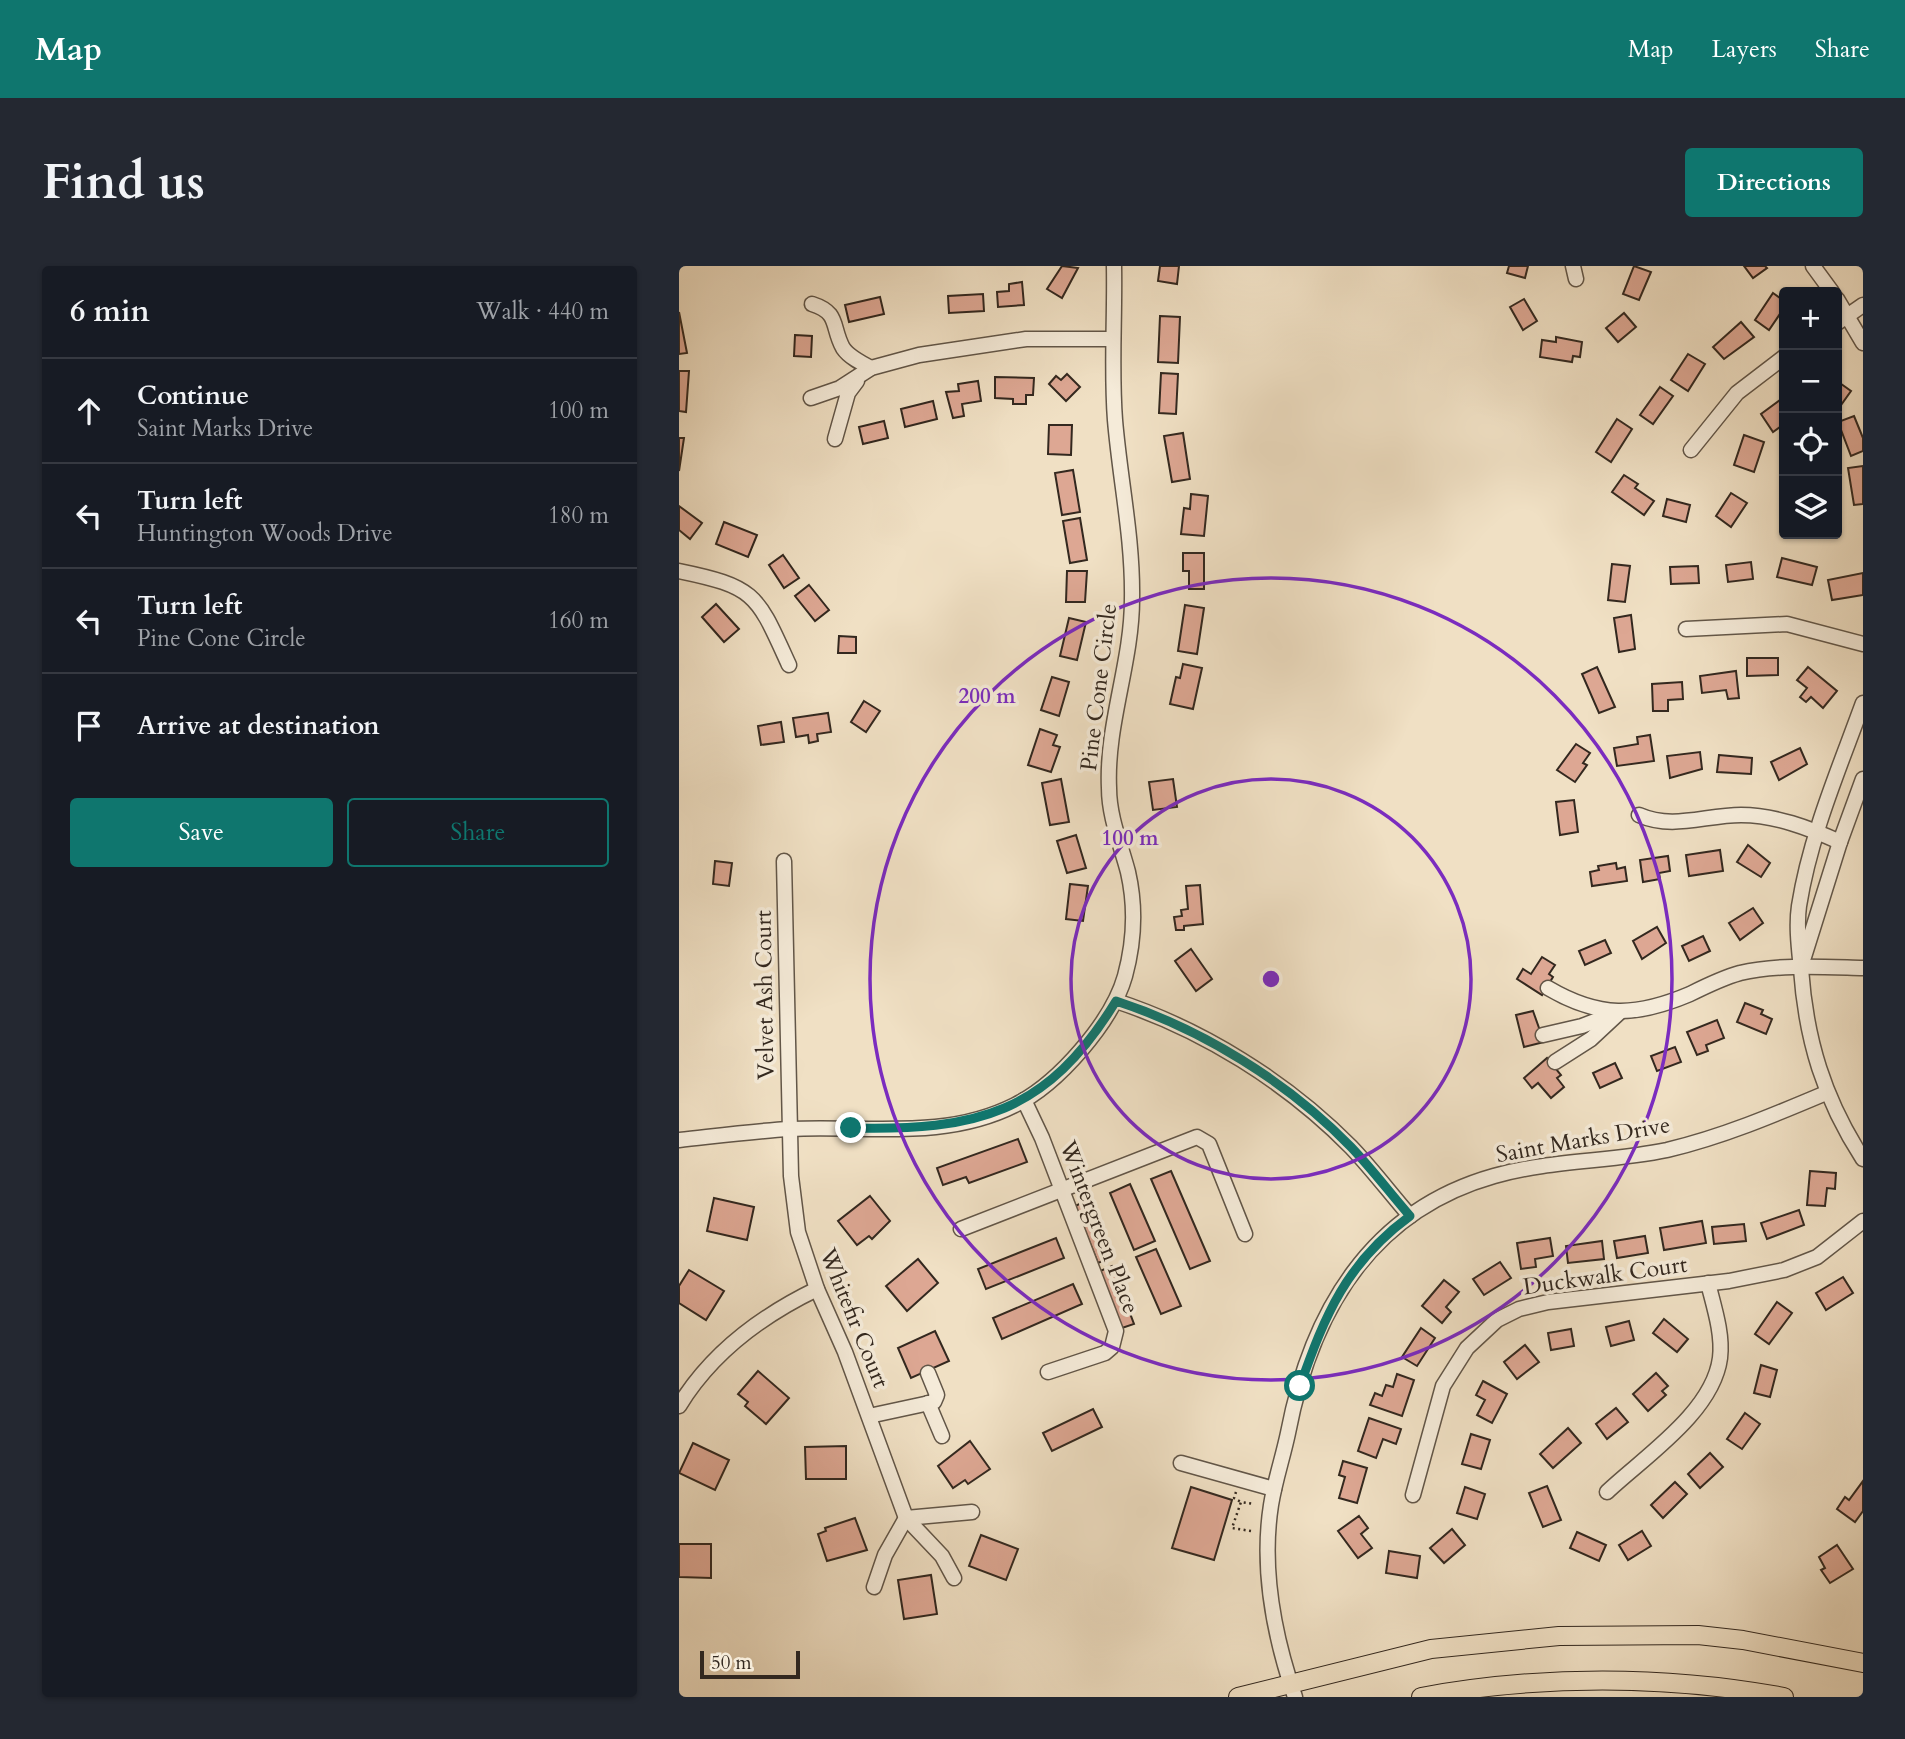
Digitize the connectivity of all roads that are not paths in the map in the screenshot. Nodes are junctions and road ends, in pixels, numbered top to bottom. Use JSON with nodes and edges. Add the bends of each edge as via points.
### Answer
{"nodes":[{"id":1,"x":1114,"y":266,"type":"edge"},
{"id":2,"x":1813,"y":266,"type":"edge"},
{"id":3,"x":1828,"y":287,"type":"edge"},
{"id":4,"x":813,"y":304,"type":"dead end"},
{"id":5,"x":1863,"y":305,"type":"edge"},
{"id":6,"x":1842,"y":319,"type":"edge"},
{"id":7,"x":1113,"y":339,"type":"junction"},
{"id":8,"x":1863,"y":343,"type":"edge"},
{"id":9,"x":1779,"y":362,"type":"edge"},
{"id":10,"x":871,"y":368,"type":"junction"},
{"id":11,"x":811,"y":398,"type":"dead end"},
{"id":12,"x":835,"y":439,"type":"dead end"},
{"id":13,"x":1691,"y":450,"type":"dead end"},
{"id":14,"x":679,"y":571,"type":"edge"},
{"id":15,"x":1686,"y":629,"type":"dead end"},
{"id":16,"x":1863,"y":644,"type":"edge"},
{"id":17,"x":789,"y":665,"type":"dead end"},
{"id":18,"x":1863,"y":703,"type":"edge"},
{"id":19,"x":1863,"y":779,"type":"edge"},
{"id":20,"x":1639,"y":815,"type":"dead end"},
{"id":21,"x":1816,"y":832,"type":"junction"},
{"id":22,"x":1840,"y":842,"type":"junction"},
{"id":23,"x":784,"y":861,"type":"dead end"},
{"id":24,"x":1801,"y":968,"type":"junction"},
{"id":25,"x":1863,"y":968,"type":"edge"},
{"id":26,"x":1548,"y":988,"type":"dead end"},
{"id":27,"x":1116,"y":1001,"type":"junction"},
{"id":28,"x":1620,"y":1012,"type":"junction"},
{"id":29,"x":1543,"y":1035,"type":"dead end"},
{"id":30,"x":1555,"y":1062,"type":"dead end"},
{"id":31,"x":1826,"y":1093,"type":"junction"},
{"id":32,"x":1024,"y":1100,"type":"junction"},
{"id":33,"x":790,"y":1129,"type":"junction"},
{"id":34,"x":679,"y":1140,"type":"edge"},
{"id":35,"x":1863,"y":1159,"type":"edge"},
{"id":36,"x":1062,"y":1189,"type":"junction"},
{"id":37,"x":1410,"y":1216,"type":"junction"},
{"id":38,"x":1863,"y":1221,"type":"edge"},
{"id":39,"x":961,"y":1229,"type":"dead end"},
{"id":40,"x":1245,"y":1234,"type":"dead end"},
{"id":41,"x":1709,"y":1283,"type":"junction"},
{"id":42,"x":817,"y":1289,"type":"junction"},
{"id":43,"x":1048,"y":1371,"type":"dead end"},
{"id":44,"x":928,"y":1373,"type":"dead end"},
{"id":45,"x":928,"y":1403,"type":"junction"},
{"id":46,"x":679,"y":1406,"type":"edge"},
{"id":47,"x":869,"y":1416,"type":"junction"},
{"id":48,"x":942,"y":1436,"type":"dead end"},
{"id":49,"x":1181,"y":1463,"type":"dead end"},
{"id":50,"x":1274,"y":1489,"type":"junction"},
{"id":51,"x":1607,"y":1492,"type":"dead end"},
{"id":52,"x":1413,"y":1495,"type":"dead end"},
{"id":53,"x":972,"y":1512,"type":"dead end"},
{"id":54,"x":906,"y":1518,"type":"junction"},
{"id":55,"x":954,"y":1578,"type":"dead end"},
{"id":56,"x":874,"y":1587,"type":"dead end"},
{"id":57,"x":1863,"y":1663,"type":"edge"},
{"id":58,"x":1293,"y":1691,"type":"edge"},
{"id":59,"x":1238,"y":1697,"type":"edge"},
{"id":60,"x":1420,"y":1697,"type":"edge"},
{"id":61,"x":1784,"y":1697,"type":"edge"}],
"edges":[{"from":1,"to":7,"type":"street","name":"Pine Cone Circle"},
{"from":2,"to":3,"type":"street"},
{"from":4,"to":10,"type":"street","via":[[832,314],[843,348]]},
{"from":5,"to":6,"type":"street"},
{"from":6,"to":8,"type":"street"},
{"from":7,"to":10,"type":"street","via":[[994,342]]},
{"from":7,"to":27,"type":"street","name":"Pine Cone Circle","via":[[1115,422],[1130,534],[1132,599],[1126,670],[1109,765],[1110,801],[1133,911],[1129,956]]},
{"from":9,"to":13,"type":"street","via":[[1737,393]]},
{"from":10,"to":11,"type":"street","via":[[840,388]]},
{"from":10,"to":12,"type":"street","via":[[851,388]]},
{"from":14,"to":17,"type":"street","via":[[731,583],[754,597]]},
{"from":15,"to":16,"type":"street","via":[[1787,624]]},
{"from":18,"to":21,"type":"street"},
{"from":19,"to":22,"type":"street"},
{"from":20,"to":21,"type":"street","via":[[1672,823],[1760,817]]},
{"from":21,"to":22,"type":"street"},
{"from":21,"to":24,"type":"street","via":[[1799,908]]},
{"from":22,"to":24,"type":"street"},
{"from":23,"to":33,"type":"street","name":"Velvet Ash Court"},
{"from":24,"to":25,"type":"street"},
{"from":24,"to":28,"type":"street","via":[[1741,973],[1662,1006]]},
{"from":24,"to":31,"type":"street","via":[[1808,1032]]},
{"from":26,"to":28,"type":"street","via":[[1583,1006]]},
{"from":27,"to":32,"type":"street","name":"Pine Cone Circle","via":[[1066,1065]]},
{"from":27,"to":37,"type":"street","via":[[1208,1041],[1287,1091],[1351,1148]]},
{"from":28,"to":29,"type":"street"},
{"from":28,"to":30,"type":"street","via":[[1591,1039]]},
{"from":31,"to":35,"type":"street"},
{"from":31,"to":37,"type":"street","name":"Saint Marks Drive","via":[[1730,1132],[1667,1149],[1494,1176]]},
{"from":32,"to":33,"type":"street","name":"Pine Cone Circle","via":[[973,1120],[933,1128]]},
{"from":32,"to":36,"type":"street","name":"Wintergreen Place"},
{"from":33,"to":34,"type":"street","name":"Pine Cone Circle"},
{"from":33,"to":42,"type":"street","name":"Whitefir Court","via":[[794,1213]]},
{"from":36,"to":39,"type":"street"},
{"from":36,"to":40,"type":"street","via":[[1197,1137],[1209,1144]]},
{"from":36,"to":43,"type":"street","name":"Wintergreen Place","via":[[1116,1337],[1105,1353]]},
{"from":37,"to":50,"type":"street","name":"Saint Marks Drive","via":[[1375,1244],[1331,1306],[1300,1386]]},
{"from":38,"to":41,"type":"street","name":"Duckwalk Court","via":[[1803,1263],[1755,1277]]},
{"from":41,"to":51,"type":"street","via":[[1720,1349],[1708,1392],[1691,1415]]},
{"from":41,"to":52,"type":"street","name":"Duckwalk Court","via":[[1548,1302],[1497,1320],[1467,1348],[1443,1386]]},
{"from":42,"to":46,"type":"street","via":[[774,1310],[740,1335]]},
{"from":42,"to":47,"type":"street","name":"Whitefir Court"},
{"from":44,"to":45,"type":"street","via":[[937,1395]]},
{"from":45,"to":47,"type":"street"},
{"from":45,"to":48,"type":"street"},
{"from":47,"to":54,"type":"street","name":"Whitefir Court"},
{"from":49,"to":50,"type":"street"},
{"from":50,"to":58,"type":"street","name":"Saint Marks Drive","via":[[1267,1568]]},
{"from":53,"to":54,"type":"street"},
{"from":54,"to":55,"type":"street","via":[[942,1556]]},
{"from":54,"to":56,"type":"street"},
{"from":57,"to":58,"type":"main road","via":[[1698,1635],[1559,1636],[1431,1649]]},
{"from":58,"to":59,"type":"main road"},
{"from":60,"to":61,"type":"main road","via":[[1542,1682],[1616,1681],[1721,1687]]}]}
